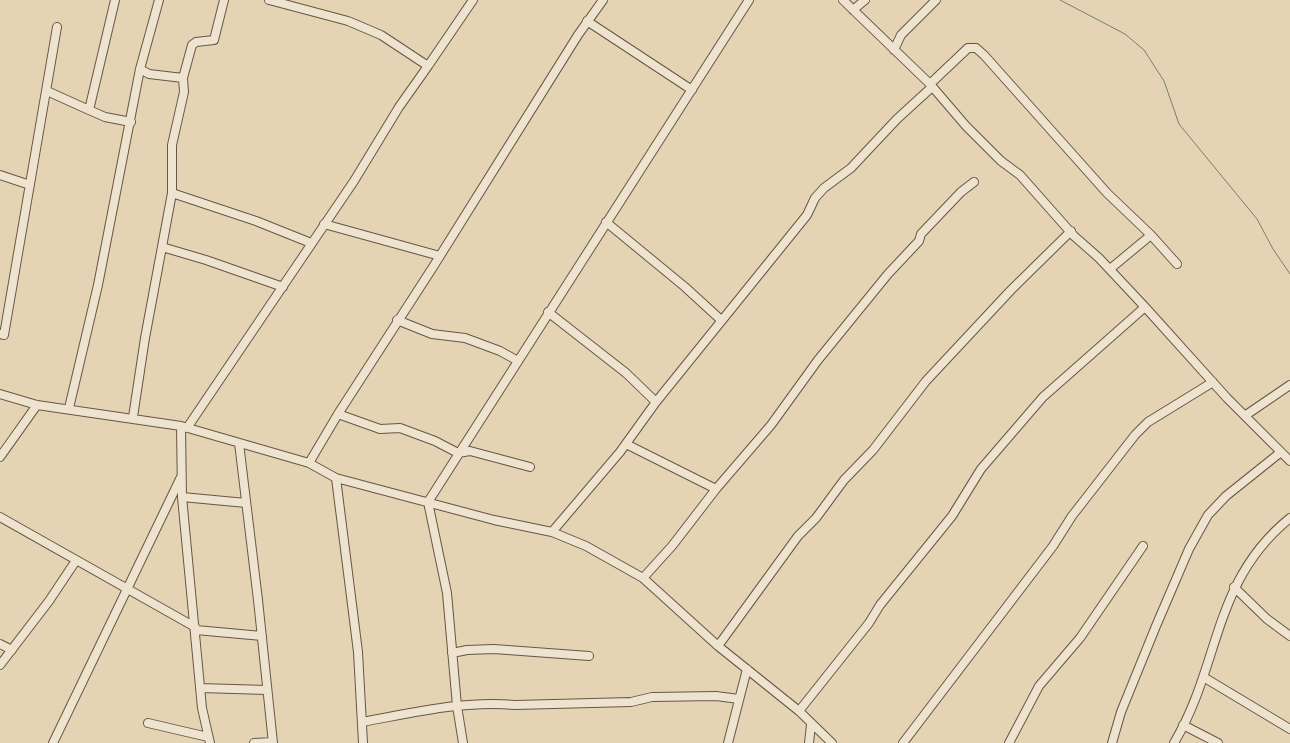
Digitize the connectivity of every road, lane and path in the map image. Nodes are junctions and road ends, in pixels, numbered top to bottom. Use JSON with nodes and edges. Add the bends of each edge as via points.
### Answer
{"nodes":[{"id":1,"x":115,"y":0,"type":"edge"},
{"id":2,"x":159,"y":0,"type":"edge"},
{"id":3,"x":224,"y":0,"type":"edge"},
{"id":4,"x":269,"y":0,"type":"edge"},
{"id":5,"x":473,"y":0,"type":"edge"},
{"id":6,"x":603,"y":0,"type":"edge"},
{"id":7,"x":748,"y":0,"type":"edge"},
{"id":8,"x":843,"y":0,"type":"edge"},
{"id":9,"x":865,"y":0,"type":"edge"},
{"id":10,"x":936,"y":0,"type":"edge"},
{"id":11,"x":853,"y":10,"type":"junction"},
{"id":12,"x":588,"y":21,"type":"junction"},
{"id":13,"x":57,"y":27,"type":"dead end"},
{"id":14,"x":894,"y":50,"type":"junction"},
{"id":15,"x":428,"y":66,"type":"junction"},
{"id":16,"x":140,"y":70,"type":"junction"},
{"id":17,"x":183,"y":78,"type":"junction"},
{"id":18,"x":931,"y":85,"type":"junction"},
{"id":19,"x":692,"y":90,"type":"junction"},
{"id":20,"x":46,"y":91,"type":"junction"},
{"id":21,"x":89,"y":110,"type":"junction"},
{"id":22,"x":131,"y":122,"type":"junction"},
{"id":23,"x":0,"y":175,"type":"edge"},
{"id":24,"x":974,"y":182,"type":"dead end"},
{"id":25,"x":30,"y":185,"type":"junction"},
{"id":26,"x":172,"y":193,"type":"junction"},
{"id":27,"x":606,"y":222,"type":"junction"},
{"id":28,"x":324,"y":224,"type":"junction"},
{"id":29,"x":1070,"y":232,"type":"junction"},
{"id":30,"x":1151,"y":235,"type":"junction"},
{"id":31,"x":311,"y":243,"type":"junction"},
{"id":32,"x":162,"y":246,"type":"junction"},
{"id":33,"x":440,"y":256,"type":"junction"},
{"id":34,"x":1177,"y":264,"type":"dead end"},
{"id":35,"x":1110,"y":269,"type":"junction"},
{"id":36,"x":283,"y":287,"type":"junction"},
{"id":37,"x":1145,"y":307,"type":"junction"},
{"id":38,"x":548,"y":312,"type":"junction"},
{"id":39,"x":397,"y":320,"type":"junction"},
{"id":40,"x":721,"y":320,"type":"junction"},
{"id":41,"x":0,"y":334,"type":"edge"},
{"id":42,"x":518,"y":361,"type":"junction"},
{"id":43,"x":1213,"y":382,"type":"junction"},
{"id":44,"x":1290,"y":385,"type":"edge"},
{"id":45,"x":0,"y":394,"type":"edge"},
{"id":46,"x":656,"y":402,"type":"junction"},
{"id":47,"x":37,"y":405,"type":"junction"},
{"id":48,"x":69,"y":408,"type":"junction"},
{"id":49,"x":338,"y":414,"type":"junction"},
{"id":50,"x":1246,"y":415,"type":"junction"},
{"id":51,"x":133,"y":417,"type":"junction"},
{"id":52,"x":184,"y":427,"type":"junction"},
{"id":53,"x":239,"y":443,"type":"junction"},
{"id":54,"x":626,"y":444,"type":"junction"},
{"id":55,"x":1281,"y":452,"type":"junction"},
{"id":56,"x":458,"y":453,"type":"junction"},
{"id":57,"x":0,"y":457,"type":"edge"},
{"id":58,"x":1290,"y":461,"type":"edge"},
{"id":59,"x":309,"y":464,"type":"junction"},
{"id":60,"x":530,"y":468,"type":"dead end"},
{"id":61,"x":182,"y":476,"type":"junction"},
{"id":62,"x":336,"y":478,"type":"junction"},
{"id":63,"x":716,"y":489,"type":"junction"},
{"id":64,"x":182,"y":496,"type":"junction"},
{"id":65,"x":428,"y":502,"type":"junction"},
{"id":66,"x":246,"y":503,"type":"junction"},
{"id":67,"x":0,"y":517,"type":"edge"},
{"id":68,"x":1290,"y":518,"type":"edge"},
{"id":69,"x":552,"y":532,"type":"junction"},
{"id":70,"x":1143,"y":546,"type":"dead end"},
{"id":71,"x":75,"y":562,"type":"junction"},
{"id":72,"x":643,"y":578,"type":"junction"},
{"id":73,"x":1234,"y":587,"type":"junction"},
{"id":74,"x":126,"y":589,"type":"junction"},
{"id":75,"x":196,"y":629,"type":"junction"},
{"id":76,"x":262,"y":636,"type":"junction"},
{"id":77,"x":1290,"y":636,"type":"edge"},
{"id":78,"x":0,"y":644,"type":"edge"},
{"id":79,"x":718,"y":646,"type":"junction"},
{"id":80,"x":12,"y":650,"type":"junction"},
{"id":81,"x":452,"y":654,"type":"junction"},
{"id":82,"x":589,"y":656,"type":"dead end"},
{"id":83,"x":0,"y":665,"type":"edge"},
{"id":84,"x":747,"y":669,"type":"junction"},
{"id":85,"x":1204,"y":678,"type":"junction"},
{"id":86,"x":200,"y":688,"type":"junction"},
{"id":87,"x":267,"y":690,"type":"junction"},
{"id":88,"x":739,"y":699,"type":"junction"},
{"id":89,"x":457,"y":706,"type":"junction"},
{"id":90,"x":799,"y":711,"type":"junction"},
{"id":91,"x":362,"y":722,"type":"junction"},
{"id":92,"x":148,"y":723,"type":"dead end"},
{"id":93,"x":811,"y":725,"type":"junction"},
{"id":94,"x":1183,"y":725,"type":"junction"},
{"id":95,"x":1290,"y":729,"type":"edge"},
{"id":96,"x":209,"y":740,"type":"edge"},
{"id":97,"x":273,"y":742,"type":"edge"},
{"id":98,"x":53,"y":743,"type":"edge"},
{"id":99,"x":254,"y":743,"type":"edge"},
{"id":100,"x":363,"y":743,"type":"edge"},
{"id":101,"x":462,"y":743,"type":"edge"},
{"id":102,"x":728,"y":743,"type":"edge"},
{"id":103,"x":809,"y":743,"type":"edge"},
{"id":104,"x":832,"y":743,"type":"edge"},
{"id":105,"x":903,"y":743,"type":"edge"},
{"id":106,"x":1009,"y":743,"type":"edge"},
{"id":107,"x":1112,"y":743,"type":"edge"},
{"id":108,"x":1174,"y":743,"type":"edge"},
{"id":109,"x":1218,"y":743,"type":"edge"}],
"edges":[{"from":1,"to":21,"type":"street"},
{"from":2,"to":16,"type":"street"},
{"from":3,"to":17,"type":"street","via":[[214,40],[192,45]]},
{"from":4,"to":15,"type":"street","via":[[348,21],[381,35]]},
{"from":5,"to":15,"type":"street"},
{"from":6,"to":12,"type":"street"},
{"from":7,"to":19,"type":"street"},
{"from":8,"to":11,"type":"street"},
{"from":9,"to":11,"type":"street"},
{"from":10,"to":14,"type":"street","via":[[901,35]]},
{"from":11,"to":14,"type":"street"},
{"from":12,"to":19,"type":"street"},
{"from":12,"to":33,"type":"street"},
{"from":13,"to":20,"type":"street"},
{"from":14,"to":18,"type":"street"},
{"from":15,"to":28,"type":"street"},
{"from":16,"to":17,"type":"street"},
{"from":16,"to":22,"type":"street"},
{"from":17,"to":26,"type":"street","via":[[184,92],[170,156]]},
{"from":18,"to":29,"type":"street","via":[[966,126],[1020,175]]},
{"from":18,"to":30,"type":"street","via":[[968,48],[976,48],[1107,193]]},
{"from":18,"to":40,"type":"street","via":[[863,157],[815,198],[807,215]]},
{"from":19,"to":27,"type":"street"},
{"from":20,"to":21,"type":"street"},
{"from":20,"to":25,"type":"street"},
{"from":21,"to":22,"type":"street"},
{"from":22,"to":48,"type":"street"},
{"from":23,"to":25,"type":"street"},
{"from":24,"to":63,"type":"street","via":[[921,234],[919,241],[888,274],[818,360],[771,425]]},
{"from":25,"to":41,"type":"street","via":[[4,335]]},
{"from":26,"to":31,"type":"street"},
{"from":26,"to":32,"type":"street"},
{"from":27,"to":38,"type":"street"},
{"from":27,"to":40,"type":"street"},
{"from":28,"to":31,"type":"street"},
{"from":28,"to":33,"type":"street"},
{"from":29,"to":35,"type":"street"},
{"from":29,"to":79,"type":"street","via":[[926,381],[873,450],[798,536]]},
{"from":30,"to":34,"type":"street"},
{"from":30,"to":35,"type":"street"},
{"from":31,"to":36,"type":"street"},
{"from":32,"to":36,"type":"street"},
{"from":32,"to":51,"type":"street"},
{"from":33,"to":39,"type":"street"},
{"from":35,"to":37,"type":"street"},
{"from":36,"to":52,"type":"street"},
{"from":37,"to":43,"type":"street"},
{"from":37,"to":90,"type":"street","via":[[1043,397],[981,469],[952,516]]},
{"from":38,"to":42,"type":"street"},
{"from":38,"to":46,"type":"street"},
{"from":39,"to":42,"type":"street","via":[[432,334],[465,338]]},
{"from":39,"to":49,"type":"street"},
{"from":40,"to":46,"type":"street"},
{"from":42,"to":56,"type":"street"},
{"from":43,"to":50,"type":"street"},
{"from":43,"to":105,"type":"street","via":[[1148,422],[1135,434]]},
{"from":44,"to":50,"type":"street"},
{"from":45,"to":47,"type":"street"},
{"from":46,"to":54,"type":"street"},
{"from":47,"to":48,"type":"street"},
{"from":47,"to":57,"type":"street"},
{"from":48,"to":51,"type":"street"},
{"from":49,"to":56,"type":"street","via":[[380,428],[400,428]]},
{"from":49,"to":59,"type":"street"},
{"from":50,"to":55,"type":"street","via":[[1250,423]]},
{"from":51,"to":52,"type":"street"},
{"from":52,"to":53,"type":"street"},
{"from":52,"to":61,"type":"street"},
{"from":53,"to":59,"type":"street"},
{"from":53,"to":66,"type":"street"},
{"from":54,"to":63,"type":"street"},
{"from":54,"to":69,"type":"street"},
{"from":55,"to":58,"type":"street"},
{"from":55,"to":107,"type":"street","via":[[1226,496],[1208,515],[1189,549],[1156,626]]},
{"from":56,"to":60,"type":"street","via":[[470,451]]},
{"from":56,"to":65,"type":"street"},
{"from":59,"to":62,"type":"street"},
{"from":61,"to":64,"type":"street"},
{"from":61,"to":74,"type":"street"},
{"from":62,"to":65,"type":"street"},
{"from":62,"to":91,"type":"street","via":[[358,652]]},
{"from":63,"to":72,"type":"street"},
{"from":64,"to":66,"type":"street"},
{"from":64,"to":75,"type":"street"},
{"from":65,"to":69,"type":"street"},
{"from":65,"to":81,"type":"street","via":[[447,593]]},
{"from":66,"to":76,"type":"street"},
{"from":67,"to":71,"type":"street"},
{"from":68,"to":73,"type":"street","via":[[1260,547]]},
{"from":69,"to":72,"type":"street","via":[[595,550]]},
{"from":70,"to":106,"type":"street","via":[[1080,638],[1039,686]]},
{"from":71,"to":74,"type":"street"},
{"from":71,"to":80,"type":"street"},
{"from":72,"to":79,"type":"street"},
{"from":73,"to":77,"type":"street"},
{"from":73,"to":85,"type":"street","via":[[1216,633]]},
{"from":74,"to":75,"type":"street"},
{"from":74,"to":98,"type":"street"},
{"from":75,"to":76,"type":"street"},
{"from":75,"to":86,"type":"street"},
{"from":76,"to":87,"type":"street"},
{"from":78,"to":80,"type":"street"},
{"from":79,"to":84,"type":"street"},
{"from":80,"to":83,"type":"street"},
{"from":81,"to":82,"type":"street","via":[[494,649]]},
{"from":81,"to":89,"type":"street"},
{"from":84,"to":88,"type":"street"},
{"from":84,"to":90,"type":"street"},
{"from":85,"to":94,"type":"street"},
{"from":85,"to":95,"type":"street"},
{"from":86,"to":87,"type":"street"},
{"from":86,"to":96,"type":"street"},
{"from":87,"to":97,"type":"street"},
{"from":88,"to":89,"type":"street","via":[[652,697],[631,702]]},
{"from":88,"to":102,"type":"street"},
{"from":89,"to":91,"type":"street"},
{"from":89,"to":101,"type":"street"},
{"from":90,"to":93,"type":"street"},
{"from":91,"to":100,"type":"street"},
{"from":92,"to":96,"type":"street"},
{"from":93,"to":103,"type":"street"},
{"from":93,"to":104,"type":"street"},
{"from":94,"to":108,"type":"street"},
{"from":94,"to":109,"type":"street"},
{"from":97,"to":99,"type":"street"}]}
